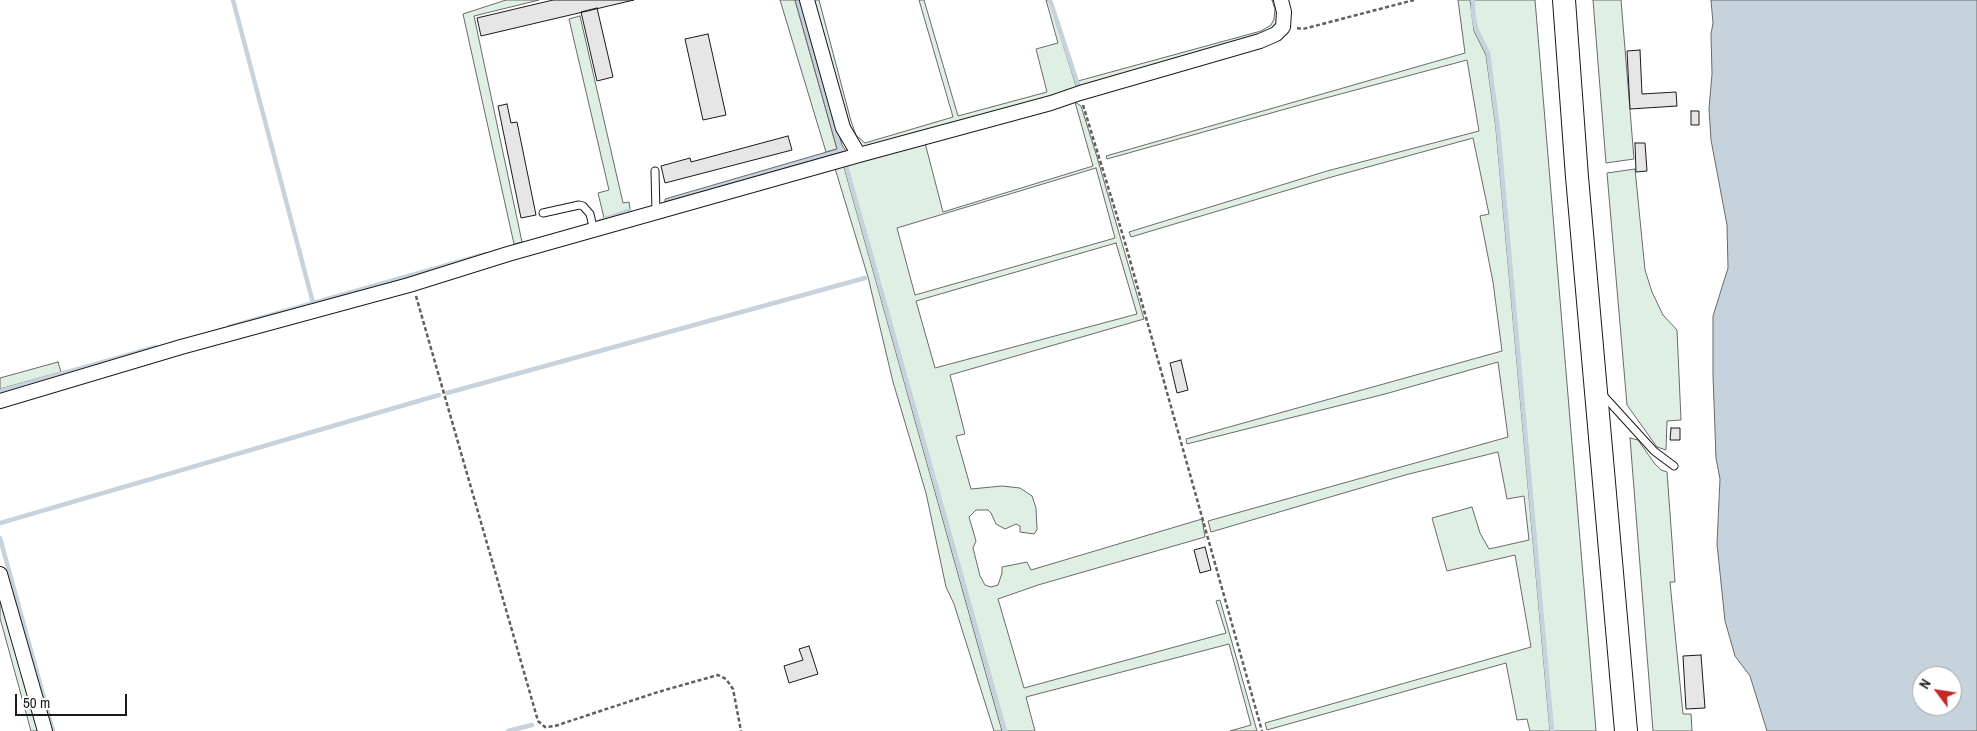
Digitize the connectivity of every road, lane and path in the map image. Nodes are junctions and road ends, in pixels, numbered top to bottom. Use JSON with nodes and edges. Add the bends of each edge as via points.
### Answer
{"nodes":[{"id":1,"x":807,"y":0,"type":"edge"},
{"id":2,"x":1281,"y":0,"type":"edge"},
{"id":3,"x":1414,"y":0,"type":"edge"},
{"id":4,"x":1564,"y":0,"type":"edge"},
{"id":5,"x":1284,"y":27,"type":"junction"},
{"id":6,"x":1080,"y":93,"type":"junction"},
{"id":7,"x":859,"y":155,"type":"junction"},
{"id":8,"x":656,"y":172,"type":"dead end"},
{"id":9,"x":543,"y":213,"type":"dead end"},
{"id":10,"x":656,"y":213,"type":"junction"},
{"id":11,"x":594,"y":231,"type":"junction"},
{"id":12,"x":409,"y":285,"type":"junction"},
{"id":13,"x":1597,"y":388,"type":"junction"},
{"id":14,"x":0,"y":401,"type":"edge"},
{"id":15,"x":1674,"y":466,"type":"dead end"},
{"id":16,"x":0,"y":574,"type":"edge"},
{"id":17,"x":45,"y":731,"type":"edge"},
{"id":18,"x":741,"y":731,"type":"edge"},
{"id":19,"x":1262,"y":731,"type":"edge"},
{"id":20,"x":1626,"y":731,"type":"edge"}],
"edges":[{"from":1,"to":7,"type":"street","via":[[843,128]]},
{"from":2,"to":5,"type":"street"},
{"from":3,"to":5,"type":"path","via":[[1303,29]]},
{"from":4,"to":13,"type":"highway"},
{"from":5,"to":6,"type":"street","via":[[1260,41]]},
{"from":6,"to":7,"type":"street"},
{"from":6,"to":19,"type":"path"},
{"from":7,"to":10,"type":"street"},
{"from":8,"to":10,"type":"lane"},
{"from":9,"to":11,"type":"lane","via":[[584,206],[590,214]]},
{"from":10,"to":11,"type":"street"},
{"from":11,"to":12,"type":"street"},
{"from":12,"to":14,"type":"street","via":[[181,347]]},
{"from":12,"to":18,"type":"path","via":[[415,295],[538,721],[545,727],[555,726],[718,675],[726,679],[733,689]]},
{"from":13,"to":15,"type":"lane","via":[[1654,451]]},
{"from":13,"to":20,"type":"highway"},
{"from":16,"to":17,"type":"street"}]}
